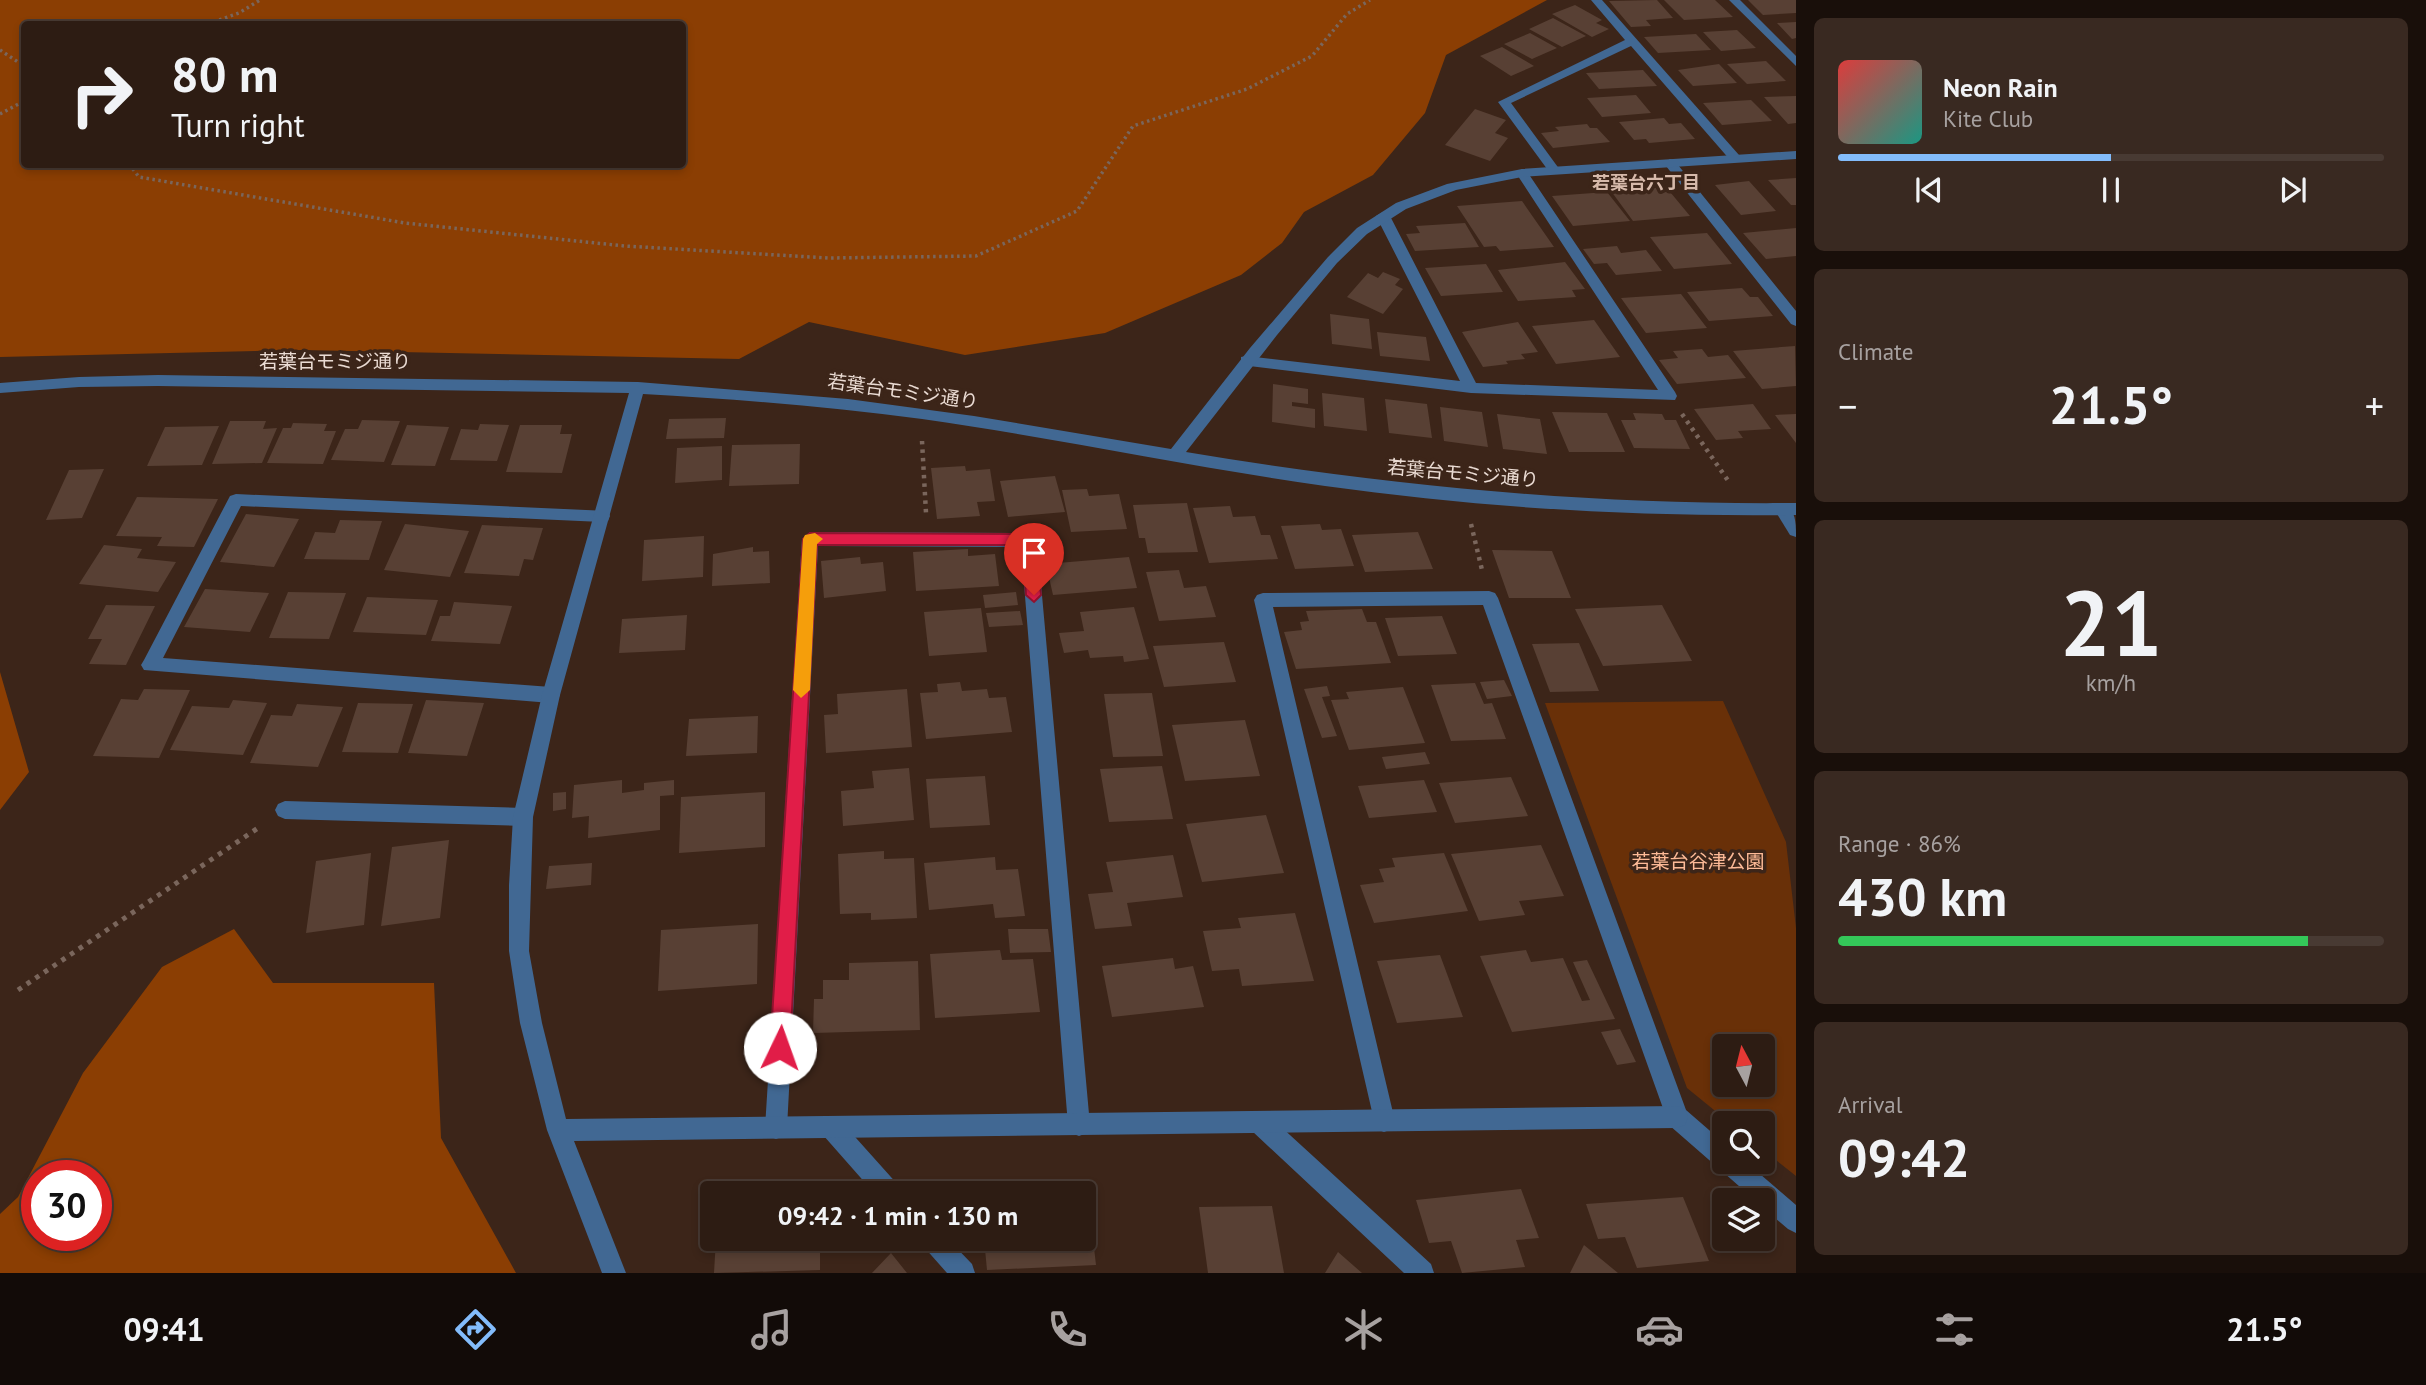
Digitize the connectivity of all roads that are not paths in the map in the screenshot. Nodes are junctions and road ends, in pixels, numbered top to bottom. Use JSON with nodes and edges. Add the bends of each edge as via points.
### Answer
{"nodes":[{"id":1,"x":1596,"y":0,"type":"edge"},
{"id":2,"x":1734,"y":0,"type":"edge"},
{"id":3,"x":1633,"y":41,"type":"junction"},
{"id":4,"x":1796,"y":63,"type":"edge"},
{"id":5,"x":1796,"y":155,"type":"edge"},
{"id":6,"x":1735,"y":158,"type":"junction"},
{"id":7,"x":1670,"y":163,"type":"junction"},
{"id":8,"x":1554,"y":170,"type":"junction"},
{"id":9,"x":1522,"y":173,"type":"junction"},
{"id":10,"x":1383,"y":216,"type":"junction"},
{"id":11,"x":1796,"y":321,"type":"edge"},
{"id":12,"x":1246,"y":361,"type":"junction"},
{"id":13,"x":638,"y":387,"type":"junction"},
{"id":14,"x":0,"y":388,"type":"edge"},
{"id":15,"x":1471,"y":388,"type":"junction"},
{"id":16,"x":1176,"y":454,"type":"junction"},
{"id":17,"x":1789,"y":509,"type":"edge"},
{"id":18,"x":602,"y":516,"type":"junction"},
{"id":19,"x":1796,"y":530,"type":"edge"},
{"id":20,"x":551,"y":695,"type":"junction"},
{"id":21,"x":285,"y":810,"type":"road end"},
{"id":22,"x":523,"y":817,"type":"junction"},
{"id":23,"x":1677,"y":1117,"type":"junction"},
{"id":24,"x":1384,"y":1121,"type":"junction"},
{"id":25,"x":1260,"y":1123,"type":"junction"},
{"id":26,"x":1079,"y":1125,"type":"junction"},
{"id":27,"x":831,"y":1127,"type":"junction"},
{"id":28,"x":776,"y":1128,"type":"junction"},
{"id":29,"x":558,"y":1130,"type":"junction"},
{"id":30,"x":1712,"y":1148,"type":"edge"},
{"id":31,"x":1742,"y":1174,"type":"edge"},
{"id":32,"x":879,"y":1181,"type":"edge"},
{"id":33,"x":1796,"y":1222,"type":"edge"},
{"id":34,"x":943,"y":1251,"type":"edge"},
{"id":35,"x":614,"y":1273,"type":"edge"},
{"id":36,"x":962,"y":1273,"type":"edge"},
{"id":37,"x":1422,"y":1273,"type":"edge"}],
"edges":[{"from":1,"to":3,"type":"street"},
{"from":2,"to":4,"type":"street"},
{"from":3,"to":6,"type":"street"},
{"from":3,"to":8,"type":"street","via":[[1504,102]]},
{"from":5,"to":6,"type":"street"},
{"from":6,"to":7,"type":"street"},
{"from":7,"to":8,"type":"street"},
{"from":7,"to":11,"type":"street"},
{"from":8,"to":9,"type":"street"},
{"from":9,"to":10,"type":"street","via":[[1443,189]]},
{"from":9,"to":15,"type":"street","via":[[1670,396]]},
{"from":10,"to":12,"type":"street","via":[[1351,239]]},
{"from":10,"to":15,"type":"street"},
{"from":12,"to":15,"type":"street"},
{"from":12,"to":16,"type":"street"},
{"from":13,"to":14,"type":"street","name":"若葉台モミジ通り","via":[[100,382]]},
{"from":13,"to":16,"type":"street","name":"若葉台モミジ通り","via":[[783,397],[921,414]]},
{"from":13,"to":18,"type":"street"},
{"from":16,"to":17,"type":"street","name":"若葉台モミジ通り","via":[[1464,497]]},
{"from":17,"to":19,"type":"street"},
{"from":18,"to":20,"type":"street"},
{"from":18,"to":20,"type":"street","via":[[236,500],[150,665]]},
{"from":20,"to":22,"type":"street"},
{"from":21,"to":22,"type":"street"},
{"from":22,"to":29,"type":"street","via":[[519,951],[531,1023]]},
{"from":23,"to":24,"type":"street"},
{"from":23,"to":24,"type":"street","via":[[1489,598],[1263,600]]},
{"from":23,"to":30,"type":"street"},
{"from":24,"to":25,"type":"street"},
{"from":25,"to":26,"type":"street"},
{"from":25,"to":37,"type":"street"},
{"from":26,"to":27,"type":"street"},
{"from":26,"to":28,"type":"street","via":[[1029,540],[810,539]]},
{"from":27,"to":28,"type":"street"},
{"from":27,"to":32,"type":"street"},
{"from":28,"to":29,"type":"street"},
{"from":29,"to":35,"type":"street"},
{"from":31,"to":33,"type":"street"},
{"from":34,"to":36,"type":"street"}]}
